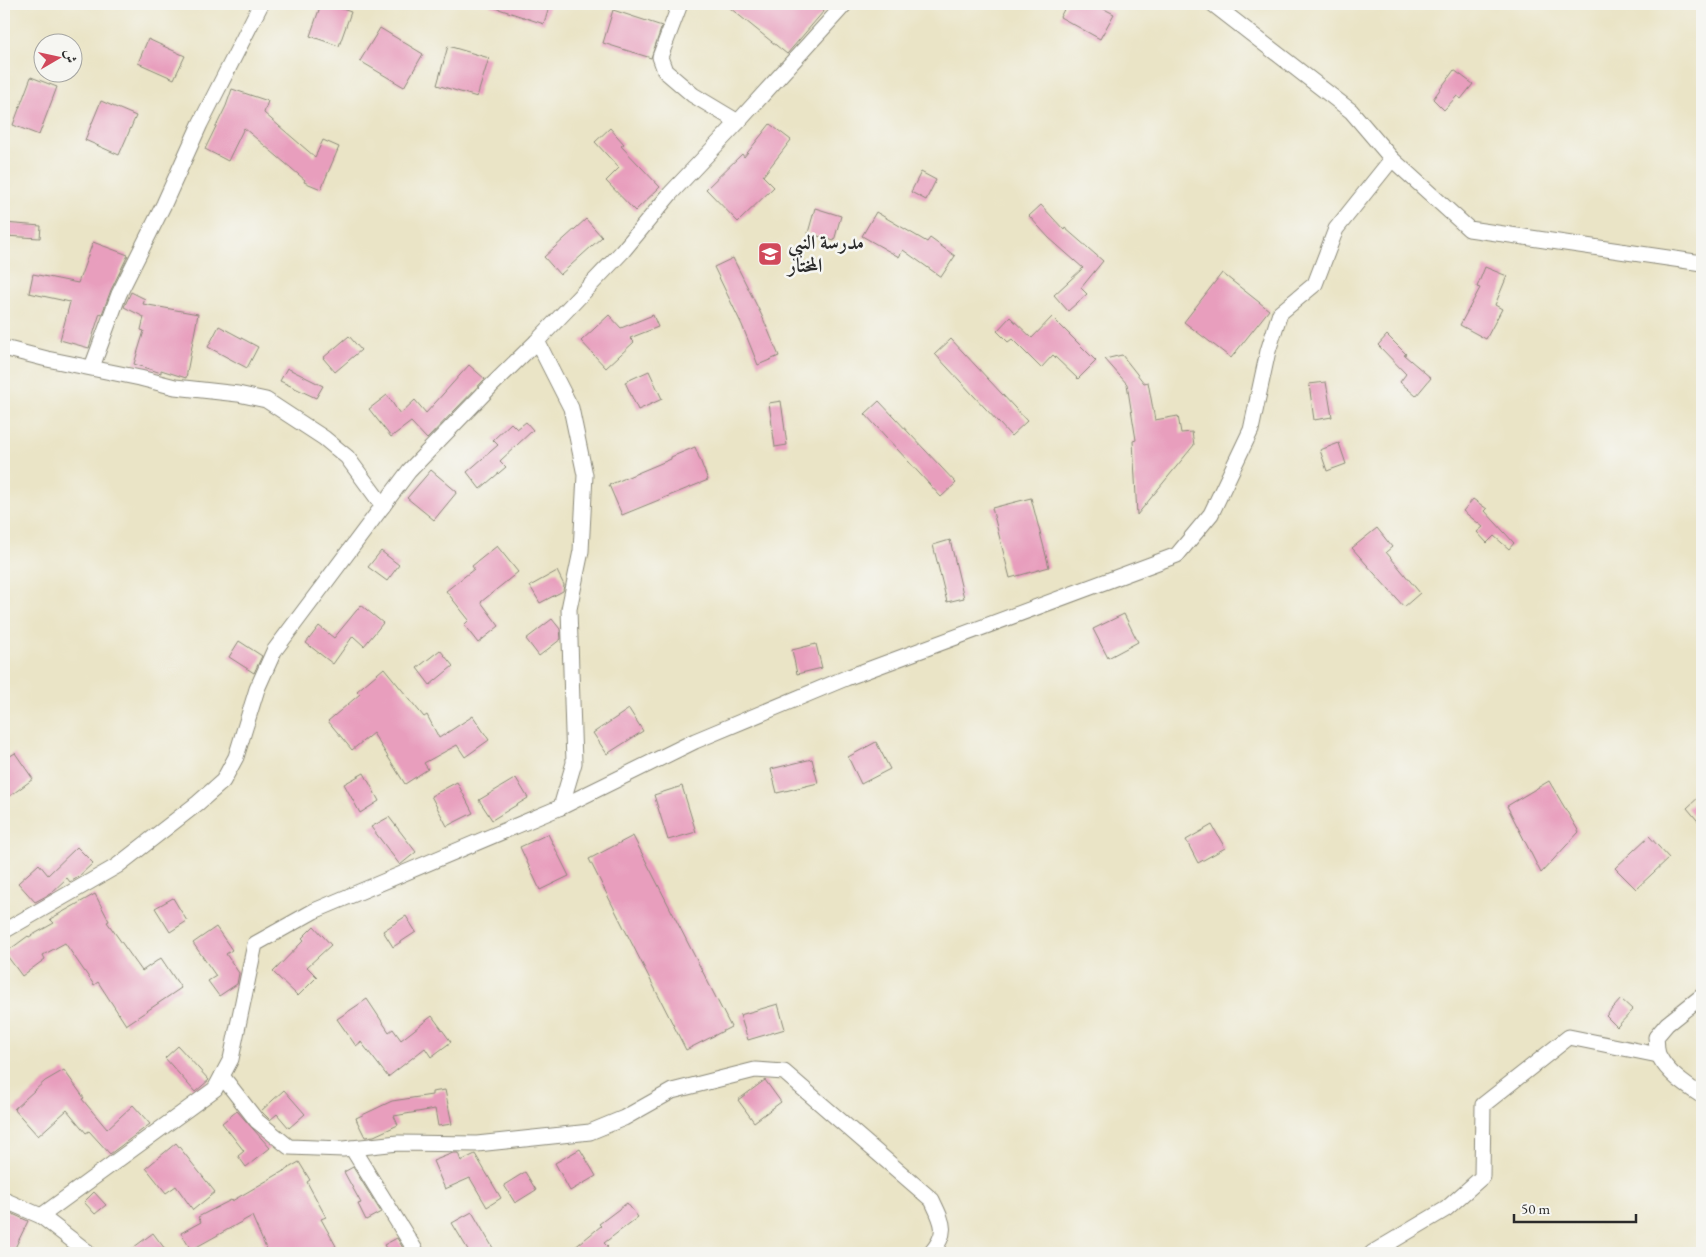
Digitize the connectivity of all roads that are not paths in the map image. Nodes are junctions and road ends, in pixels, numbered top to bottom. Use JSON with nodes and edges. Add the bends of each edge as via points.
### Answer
{"nodes":[{"id":1,"x":261,"y":4,"type":"edge"},
{"id":2,"x":680,"y":4,"type":"edge"},
{"id":3,"x":844,"y":4,"type":"edge"},
{"id":4,"x":1213,"y":4,"type":"edge"},
{"id":5,"x":738,"y":122,"type":"junction"},
{"id":6,"x":1392,"y":159,"type":"junction"},
{"id":7,"x":1702,"y":264,"type":"edge"},
{"id":8,"x":537,"y":341,"type":"junction"},
{"id":9,"x":4,"y":348,"type":"edge"},
{"id":10,"x":92,"y":367,"type":"junction"},
{"id":11,"x":383,"y":506,"type":"junction"},
{"id":12,"x":561,"y":807,"type":"junction"},
{"id":13,"x":4,"y":931,"type":"edge"},
{"id":14,"x":1702,"y":996,"type":"edge"},
{"id":15,"x":1658,"y":1055,"type":"junction"},
{"id":16,"x":222,"y":1076,"type":"junction"},
{"id":17,"x":1702,"y":1096,"type":"edge"},
{"id":18,"x":352,"y":1148,"type":"junction"},
{"id":19,"x":4,"y":1200,"type":"edge"},
{"id":20,"x":41,"y":1216,"type":"junction"},
{"id":21,"x":87,"y":1253,"type":"edge"},
{"id":22,"x":418,"y":1253,"type":"edge"},
{"id":23,"x":931,"y":1253,"type":"edge"},
{"id":24,"x":1372,"y":1253,"type":"edge"}],
"edges":[{"from":1,"to":10,"type":"street","via":[[119,294]]},
{"from":2,"to":5,"type":"street","via":[[660,57],[665,72],[694,95]]},
{"from":3,"to":5,"type":"street"},
{"from":4,"to":6,"type":"street","via":[[1351,111]]},
{"from":5,"to":8,"type":"street"},
{"from":6,"to":7,"type":"street","via":[[1469,229]]},
{"from":6,"to":12,"type":"street","via":[[1336,229],[1315,284],[1280,313],[1268,351],[1251,430],[1210,514],[1177,555],[846,678],[695,741]]},
{"from":8,"to":11,"type":"street","via":[[409,472]]},
{"from":8,"to":12,"type":"street","via":[[571,408],[585,476],[581,551],[569,609],[574,763]]},
{"from":9,"to":10,"type":"street"},
{"from":10,"to":11,"type":"street","via":[[175,387],[266,400],[347,457]]},
{"from":11,"to":13,"type":"street","via":[[274,651],[256,689],[236,757],[223,780],[117,866]]},
{"from":12,"to":16,"type":"street","via":[[314,911],[255,944],[231,1059]]},
{"from":14,"to":15,"type":"street","via":[[1656,1037]]},
{"from":15,"to":17,"type":"street","via":[[1670,1071]]},
{"from":15,"to":24,"type":"street","via":[[1569,1037],[1483,1105],[1482,1177],[1446,1209]]},
{"from":16,"to":18,"type":"street","via":[[257,1121],[289,1147]]},
{"from":16,"to":20,"type":"street","via":[[215,1089]]},
{"from":18,"to":22,"type":"street"},
{"from":18,"to":23,"type":"street","via":[[398,1143],[477,1144],[590,1132],[624,1118],[672,1091],[755,1070],[784,1072],[932,1200],[943,1224],[940,1242]]},
{"from":19,"to":20,"type":"street"},
{"from":20,"to":21,"type":"street"}]}
